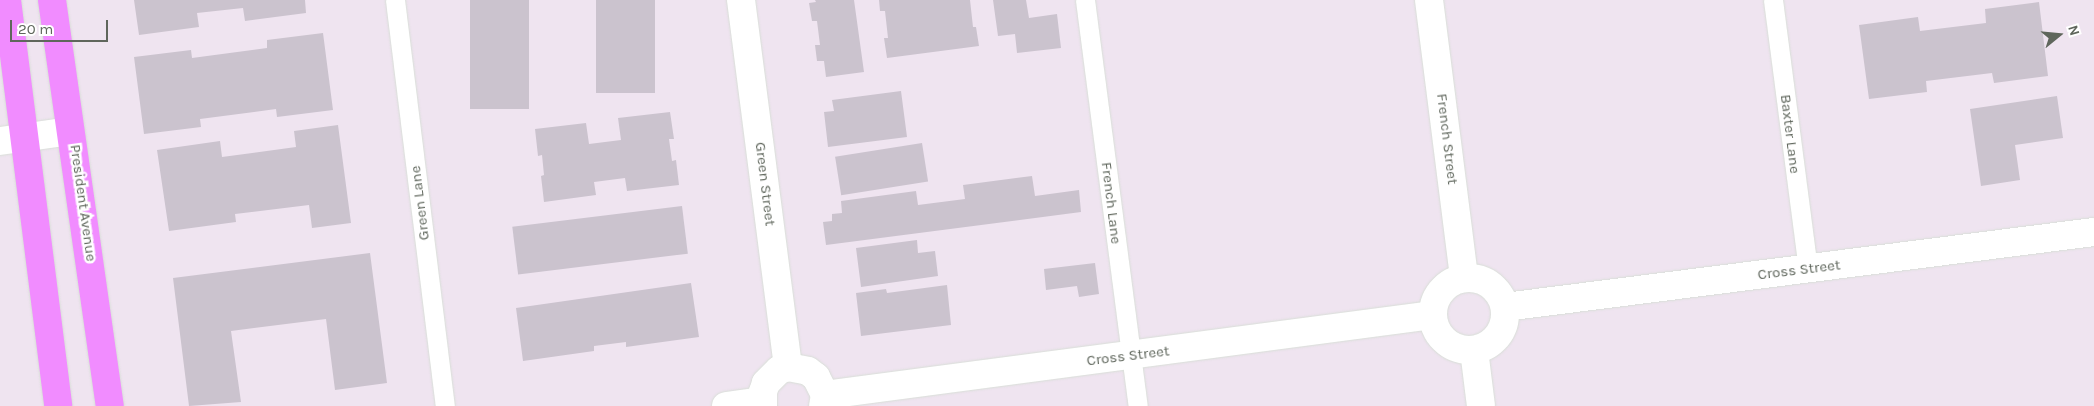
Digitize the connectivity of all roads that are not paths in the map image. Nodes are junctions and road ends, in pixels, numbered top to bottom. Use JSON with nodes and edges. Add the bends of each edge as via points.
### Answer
{"nodes":[{"id":1,"x":7,"y":0,"type":"edge"},
{"id":2,"x":42,"y":0,"type":"edge"},
{"id":3,"x":52,"y":0,"type":"edge"},
{"id":4,"x":396,"y":0,"type":"edge"},
{"id":5,"x":741,"y":0,"type":"edge"},
{"id":6,"x":1085,"y":0,"type":"edge"},
{"id":7,"x":1429,"y":0,"type":"edge"},
{"id":8,"x":1773,"y":0,"type":"edge"},
{"id":9,"x":57,"y":133,"type":"joint"},
{"id":10,"x":12,"y":139,"type":"edge"},
{"id":11,"x":2094,"y":232,"type":"edge"},
{"id":12,"x":1808,"y":269,"type":"junction"},
{"id":13,"x":1464,"y":277,"type":"junction"},
{"id":14,"x":1505,"y":307,"type":"junction"},
{"id":15,"x":1432,"y":315,"type":"junction"},
{"id":16,"x":1474,"y":350,"type":"junction"},
{"id":17,"x":1131,"y":356,"type":"junction"},
{"id":18,"x":788,"y":367,"type":"junction"},
{"id":19,"x":824,"y":400,"type":"edge"},
{"id":20,"x":763,"y":403,"type":"edge"},
{"id":21,"x":58,"y":406,"type":"edge"},
{"id":22,"x":110,"y":406,"type":"edge"},
{"id":23,"x":445,"y":406,"type":"edge"},
{"id":24,"x":726,"y":406,"type":"edge"},
{"id":25,"x":1138,"y":406,"type":"edge"},
{"id":26,"x":1481,"y":406,"type":"edge"}],
"edges":[{"from":1,"to":10,"type":"highway"},
{"from":2,"to":9,"type":"highway","name":"President Avenue"},
{"from":3,"to":22,"type":"highway","name":"President Avenue"},
{"from":4,"to":23,"type":"lane","name":"Green Lane"},
{"from":5,"to":18,"type":"street","name":"Green Street"},
{"from":6,"to":17,"type":"lane","name":"French Lane"},
{"from":7,"to":13,"type":"street","name":"French Street"},
{"from":8,"to":12,"type":"lane","name":"Baxter Lane"},
{"from":9,"to":10,"type":"street"},
{"from":10,"to":21,"type":"highway"},
{"from":11,"to":12,"type":"street","name":"Cross Street"},
{"from":12,"to":14,"type":"street","name":"Cross Street"},
{"from":13,"to":14,"type":"street","via":[[1482,279],[1491,285],[1499,292]]},
{"from":13,"to":15,"type":"street","via":[[1442,288],[1436,297]]},
{"from":14,"to":16,"type":"street","via":[[1504,325],[1498,336],[1488,345]]},
{"from":15,"to":16,"type":"street","via":[[1435,328],[1448,344],[1457,349]]},
{"from":15,"to":17,"type":"street","name":"Cross Street"},
{"from":16,"to":26,"type":"street"},
{"from":17,"to":19,"type":"street","name":"Cross Street"},
{"from":17,"to":25,"type":"lane","name":"French Lane"},
{"from":18,"to":19,"type":"street","via":[[808,370],[816,377]]},
{"from":18,"to":20,"type":"street","via":[[779,370],[766,383]]},
{"from":20,"to":24,"type":"street"}]}
